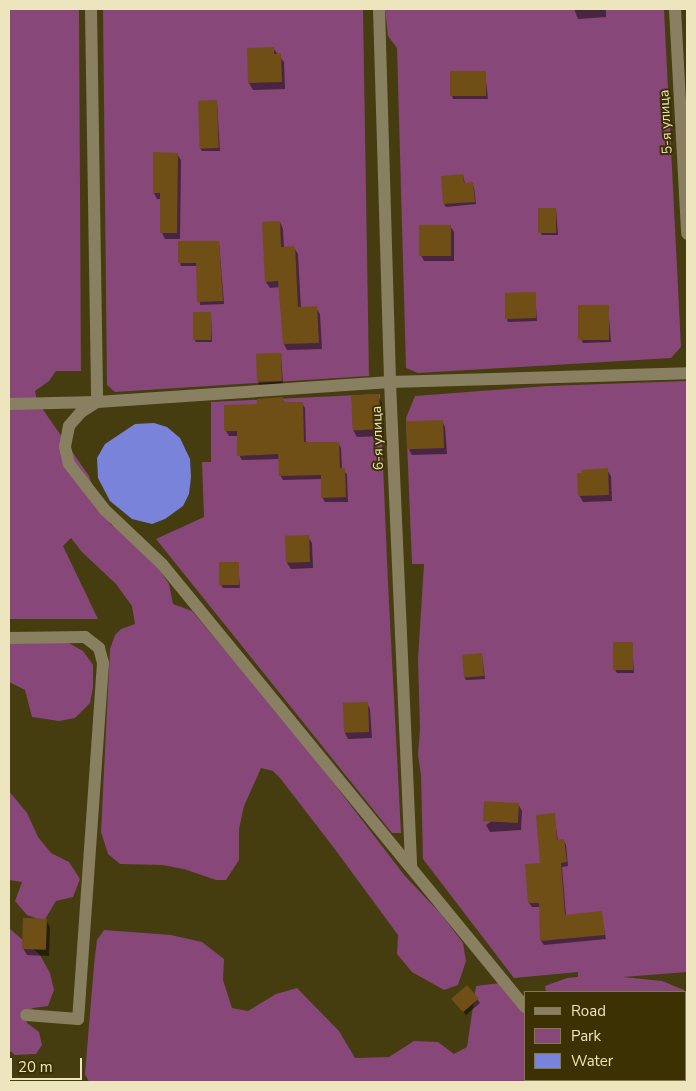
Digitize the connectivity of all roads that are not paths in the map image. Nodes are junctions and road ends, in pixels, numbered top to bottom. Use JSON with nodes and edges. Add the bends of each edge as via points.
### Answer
{"nodes":[{"id":1,"x":91,"y":9,"type":"edge"},
{"id":2,"x":379,"y":9,"type":"edge"},
{"id":3,"x":675,"y":9,"type":"edge"},
{"id":4,"x":687,"y":234,"type":"edge"},
{"id":5,"x":687,"y":373,"type":"edge"},
{"id":6,"x":390,"y":382,"type":"junction"},
{"id":7,"x":97,"y":402,"type":"junction"},
{"id":8,"x":9,"y":404,"type":"edge"},
{"id":9,"x":9,"y":638,"type":"edge"},
{"id":10,"x":411,"y":867,"type":"junction"},
{"id":11,"x":524,"y":1006,"type":"edge"},
{"id":12,"x":26,"y":1015,"type":"dead end"}],
"edges":[{"from":1,"to":7,"type":"lane"},
{"from":2,"to":6,"type":"lane","name":"6-я улица"},
{"from":3,"to":4,"type":"lane","name":"5-я улица"},
{"from":5,"to":6,"type":"lane"},
{"from":6,"to":7,"type":"lane"},
{"from":6,"to":10,"type":"lane","name":"6-я улица"},
{"from":7,"to":8,"type":"lane"},
{"from":7,"to":10,"type":"lane","via":[[81,412],[69,426],[65,447],[69,464],[105,510],[162,564]]},
{"from":9,"to":12,"type":"lane","via":[[85,637],[99,648],[103,662],[78,1019]]},
{"from":10,"to":11,"type":"lane"}]}
